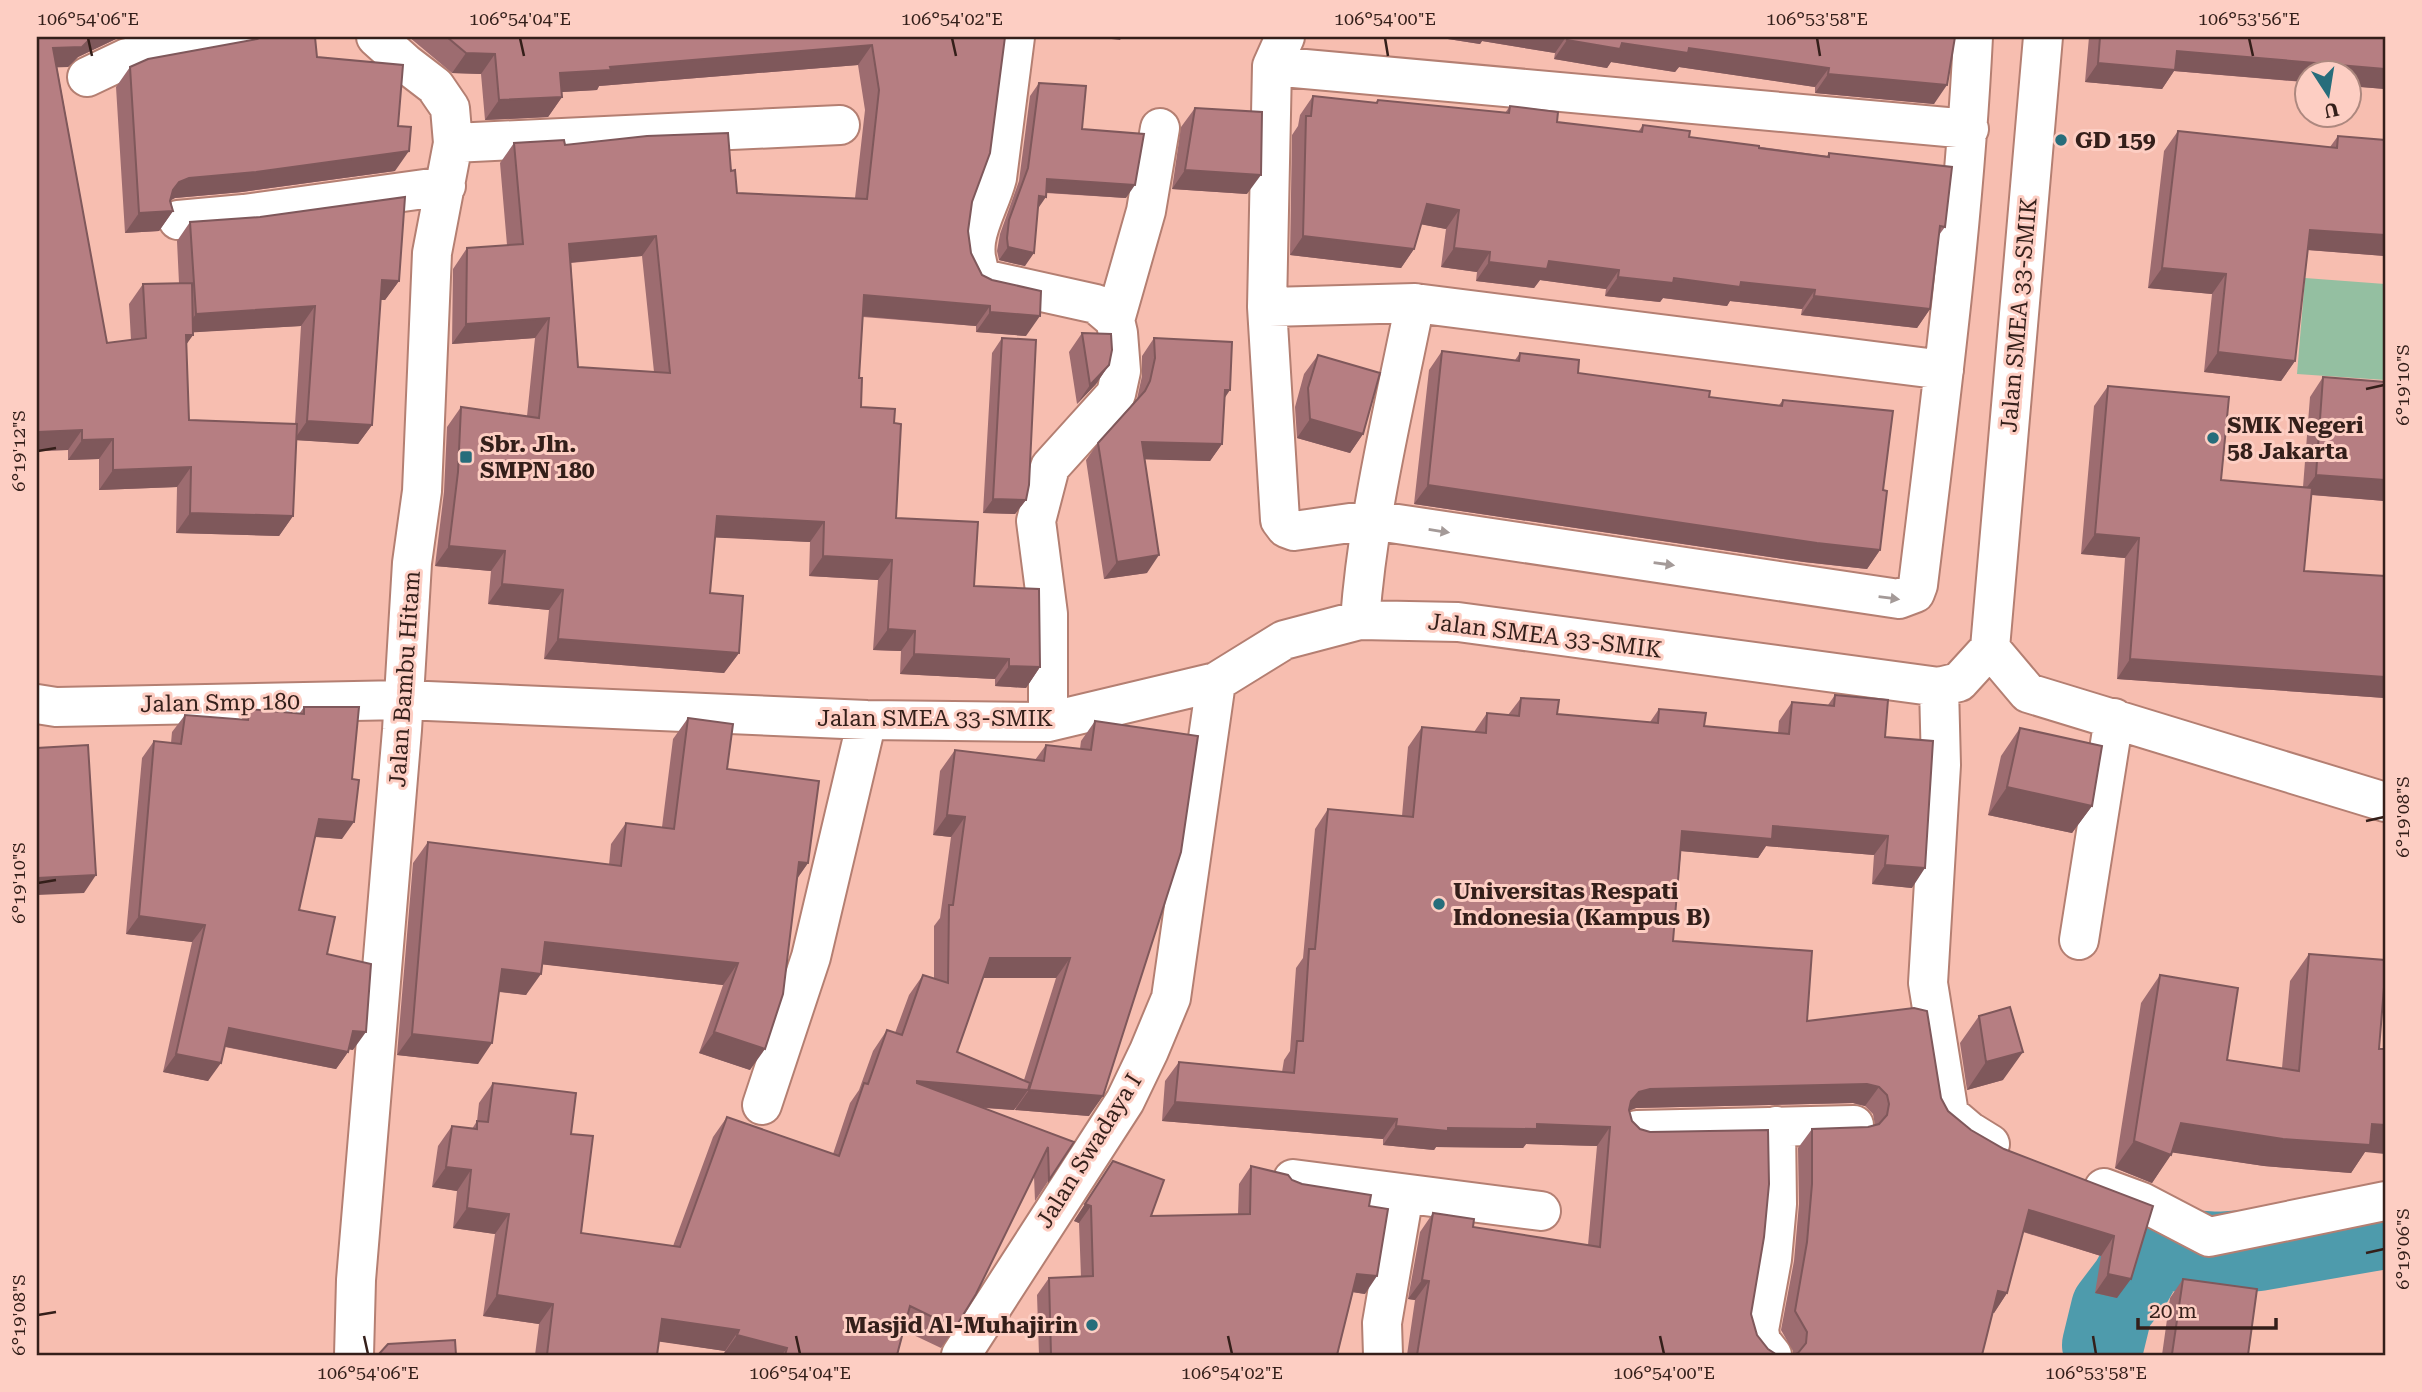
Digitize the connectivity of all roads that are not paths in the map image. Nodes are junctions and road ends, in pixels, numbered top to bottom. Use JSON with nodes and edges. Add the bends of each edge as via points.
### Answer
{"nodes":[{"id":1,"x":240,"y":37,"type":"edge"},
{"id":2,"x":376,"y":37,"type":"edge"},
{"id":3,"x":1015,"y":37,"type":"edge"},
{"id":4,"x":1973,"y":37,"type":"edge"},
{"id":5,"x":2043,"y":37,"type":"edge"},
{"id":6,"x":1278,"y":52,"type":"edge"},
{"id":7,"x":88,"y":77,"type":"dead end"},
{"id":8,"x":840,"y":125,"type":"dead end"},
{"id":9,"x":1160,"y":128,"type":"dead end"},
{"id":10,"x":1969,"y":129,"type":"junction"},
{"id":11,"x":453,"y":143,"type":"junction"},
{"id":12,"x":446,"y":186,"type":"junction"},
{"id":13,"x":178,"y":220,"type":"dead end"},
{"id":14,"x":1415,"y":303,"type":"junction"},
{"id":15,"x":1267,"y":307,"type":"junction"},
{"id":16,"x":1115,"y":320,"type":"junction"},
{"id":17,"x":1944,"y":370,"type":"junction"},
{"id":18,"x":1371,"y":520,"type":"junction"},
{"id":19,"x":1360,"y":620,"type":"junction"},
{"id":20,"x":1990,"y":648,"type":"junction"},
{"id":21,"x":1216,"y":682,"type":"junction"},
{"id":22,"x":1940,"y":687,"type":"junction"},
{"id":23,"x":404,"y":699,"type":"junction"},
{"id":24,"x":37,"y":704,"type":"edge"},
{"id":25,"x":2114,"y":718,"type":"junction"},
{"id":26,"x":867,"y":720,"type":"junction"},
{"id":27,"x":1048,"y":722,"type":"junction"},
{"id":28,"x":2385,"y":802,"type":"edge"},
{"id":29,"x":2079,"y":940,"type":"dead end"},
{"id":30,"x":762,"y":1105,"type":"dead end"},
{"id":31,"x":1854,"y":1125,"type":"edge"},
{"id":32,"x":1776,"y":1126,"type":"junction"},
{"id":33,"x":1637,"y":1130,"type":"edge"},
{"id":34,"x":2022,"y":1157,"type":"edge"},
{"id":35,"x":2071,"y":1175,"type":"edge"},
{"id":36,"x":1293,"y":1179,"type":"edge"},
{"id":37,"x":1404,"y":1194,"type":"junction"},
{"id":38,"x":2385,"y":1201,"type":"edge"},
{"id":39,"x":1541,"y":1211,"type":"dead end"},
{"id":40,"x":354,"y":1355,"type":"edge"},
{"id":41,"x":961,"y":1355,"type":"edge"},
{"id":42,"x":1382,"y":1355,"type":"edge"},
{"id":43,"x":1772,"y":1355,"type":"edge"}],
"edges":[{"from":1,"to":7,"type":"street","via":[[127,58]]},
{"from":2,"to":11,"type":"street","name":"Jalan Bambu Hitam","via":[[435,86],[450,108]]},
{"from":3,"to":16,"type":"street","via":[[997,178],[979,221],[978,269],[983,279],[1096,304]]},
{"from":4,"to":10,"type":"street"},
{"from":5,"to":20,"type":"street","name":"Jalan SMEA 33-SMIK"},
{"from":6,"to":10,"type":"street"},
{"from":6,"to":15,"type":"street"},
{"from":8,"to":11,"type":"street"},
{"from":9,"to":16,"type":"street","via":[[1146,211]]},
{"from":10,"to":17,"type":"street"},
{"from":11,"to":12,"type":"street","name":"Jalan Bambu Hitam"},
{"from":12,"to":13,"type":"street"},
{"from":12,"to":23,"type":"street","name":"Jalan Bambu Hitam","via":[[432,253],[422,491],[412,563]]},
{"from":14,"to":15,"type":"street"},
{"from":14,"to":17,"type":"street"},
{"from":14,"to":18,"type":"street"},
{"from":15,"to":18,"type":"street","via":[[1280,520],[1294,531]]},
{"from":16,"to":27,"type":"street","via":[[1121,370],[1116,394],[1050,467],[1036,521],[1048,614]]},
{"from":18,"to":17,"type":"street","one_way":true,"via":[[1908,598],[1918,585]]},
{"from":18,"to":19,"type":"street"},
{"from":19,"to":21,"type":"street","name":"Jalan SMEA 33-SMIK","via":[[1284,640]]},
{"from":19,"to":22,"type":"street","name":"Jalan SMEA 33-SMIK","via":[[1458,622]]},
{"from":20,"to":22,"type":"street","via":[[1959,682]]},
{"from":20,"to":25,"type":"street","via":[[2028,693]]},
{"from":21,"to":27,"type":"street","name":"Jalan SMEA 33-SMIK"},
{"from":21,"to":41,"type":"street","name":"Jalan Swadaya I","via":[[1171,998],[1125,1101]]},
{"from":22,"to":34,"type":"street","via":[[1941,765],[1928,983],[1941,1070],[1949,1114],[1969,1131]]},
{"from":23,"to":24,"type":"street","name":"Jalan Smp 180"},
{"from":23,"to":26,"type":"street","name":"Jalan SMEA 33-SMIK"},
{"from":23,"to":40,"type":"street","name":"Jalan Bambu Hitam"},
{"from":25,"to":28,"type":"street"},
{"from":25,"to":29,"type":"street"},
{"from":26,"to":27,"type":"street","name":"Jalan SMEA 33-SMIK"},
{"from":26,"to":30,"type":"street","via":[[811,957]]},
{"from":31,"to":32,"type":"street"},
{"from":32,"to":33,"type":"street"},
{"from":32,"to":43,"type":"street","via":[[1776,1217],[1759,1330]]},
{"from":35,"to":38,"type":"street","via":[[2142,1202],[2209,1237]]},
{"from":36,"to":37,"type":"street"},
{"from":37,"to":39,"type":"street"},
{"from":37,"to":42,"type":"street","via":[[1382,1323]]}]}
